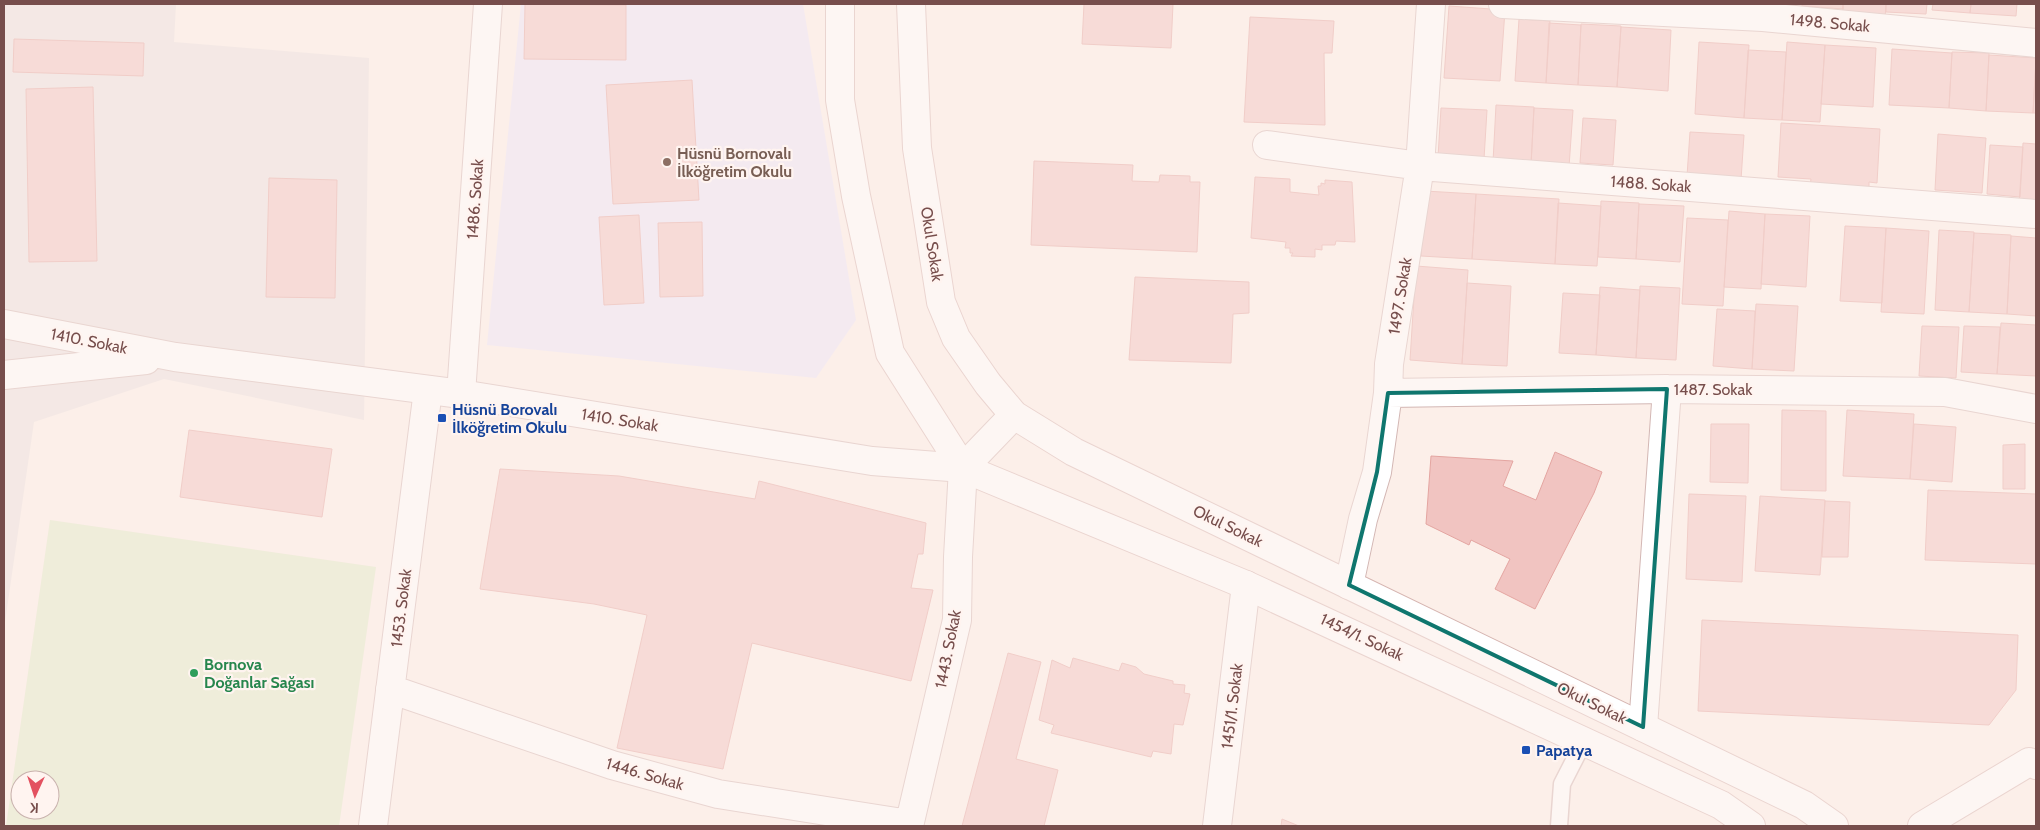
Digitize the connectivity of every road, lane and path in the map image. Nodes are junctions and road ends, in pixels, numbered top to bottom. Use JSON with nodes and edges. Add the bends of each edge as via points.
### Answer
{"nodes":[{"id":1,"x":488,"y":4,"type":"edge"},
{"id":2,"x":840,"y":4,"type":"edge"},
{"id":3,"x":911,"y":4,"type":"edge"},
{"id":4,"x":1431,"y":4,"type":"edge"},
{"id":5,"x":1503,"y":4,"type":"edge"},
{"id":6,"x":2036,"y":43,"type":"edge"},
{"id":7,"x":1267,"y":145,"type":"dead end"},
{"id":8,"x":1420,"y":166,"type":"junction"},
{"id":9,"x":2036,"y":214,"type":"edge"},
{"id":10,"x":4,"y":324,"type":"edge"},
{"id":11,"x":175,"y":358,"type":"junction"},
{"id":12,"x":4,"y":375,"type":"edge"},
{"id":13,"x":1667,"y":388,"type":"junction"},
{"id":14,"x":428,"y":390,"type":"junction"},
{"id":15,"x":1388,"y":393,"type":"junction"},
{"id":16,"x":461,"y":394,"type":"junction"},
{"id":17,"x":2036,"y":409,"type":"edge"},
{"id":18,"x":1014,"y":415,"type":"junction"},
{"id":19,"x":963,"y":468,"type":"junction"},
{"id":20,"x":1246,"y":585,"type":"junction"},
{"id":21,"x":1349,"y":585,"type":"junction"},
{"id":22,"x":390,"y":689,"type":"junction"},
{"id":23,"x":1643,"y":727,"type":"junction"},
{"id":24,"x":1584,"y":741,"type":"junction"},
{"id":25,"x":2036,"y":765,"type":"edge"},
{"id":26,"x":909,"y":825,"type":"edge"},
{"id":27,"x":373,"y":826,"type":"edge"},
{"id":28,"x":1217,"y":826,"type":"edge"},
{"id":29,"x":1559,"y":826,"type":"edge"},
{"id":30,"x":1751,"y":826,"type":"edge"},
{"id":31,"x":1834,"y":826,"type":"edge"},
{"id":32,"x":1922,"y":826,"type":"edge"}],
"edges":[{"from":1,"to":16,"type":"street","name":"1486. Sokak"},
{"from":2,"to":19,"type":"street","via":[[840,100],[856,196],[890,353]]},
{"from":3,"to":18,"type":"street","name":"Okul Sokak","via":[[917,148],[941,302],[956,338]]},
{"from":4,"to":8,"type":"street","name":"1497. Sokak"},
{"from":5,"to":6,"type":"street","name":"1498. Sokak","via":[[1763,17]]},
{"from":7,"to":8,"type":"street","name":"1488. Sokak"},
{"from":8,"to":9,"type":"street","name":"1488. Sokak"},
{"from":8,"to":15,"type":"street","name":"1497. Sokak","via":[[1389,364]]},
{"from":10,"to":11,"type":"street","name":"1410. Sokak"},
{"from":11,"to":12,"type":"street","name":"1410. Sokak"},
{"from":11,"to":14,"type":"street","name":"1410. Sokak"},
{"from":13,"to":15,"type":"street","name":"1487. Sokak"},
{"from":13,"to":17,"type":"street","name":"1487. Sokak","via":[[1945,392]]},
{"from":13,"to":23,"type":"street"},
{"from":14,"to":16,"type":"street","name":"1410. Sokak"},
{"from":14,"to":22,"type":"street","name":"1453. Sokak"},
{"from":15,"to":21,"type":"street","name":"1497. Sokak","via":[[1378,472],[1363,518]]},
{"from":16,"to":19,"type":"street","name":"1410. Sokak","via":[[872,461]]},
{"from":18,"to":19,"type":"street"},
{"from":18,"to":21,"type":"street","name":"Okul Sokak","via":[[1074,452]]},
{"from":19,"to":20,"type":"street","name":"1454/1. Sokak"},
{"from":19,"to":26,"type":"street","name":"1443. Sokak","via":[[957,620]]},
{"from":20,"to":24,"type":"street","name":"1454/1. Sokak"},
{"from":20,"to":28,"type":"street","name":"1451/1. Sokak"},
{"from":21,"to":23,"type":"street","name":"Okul Sokak"},
{"from":22,"to":26,"type":"street","name":"1446. Sokak","via":[[612,765],[718,794]]},
{"from":22,"to":27,"type":"street","name":"1453. Sokak"},
{"from":23,"to":31,"type":"street","name":"Okul Sokak","via":[[1804,805]]},
{"from":24,"to":29,"type":"lane","via":[[1562,784]]},
{"from":24,"to":30,"type":"street","name":"1454/1. Sokak","via":[[1722,805]]},
{"from":25,"to":32,"type":"street","via":[[2029,762]]}]}
